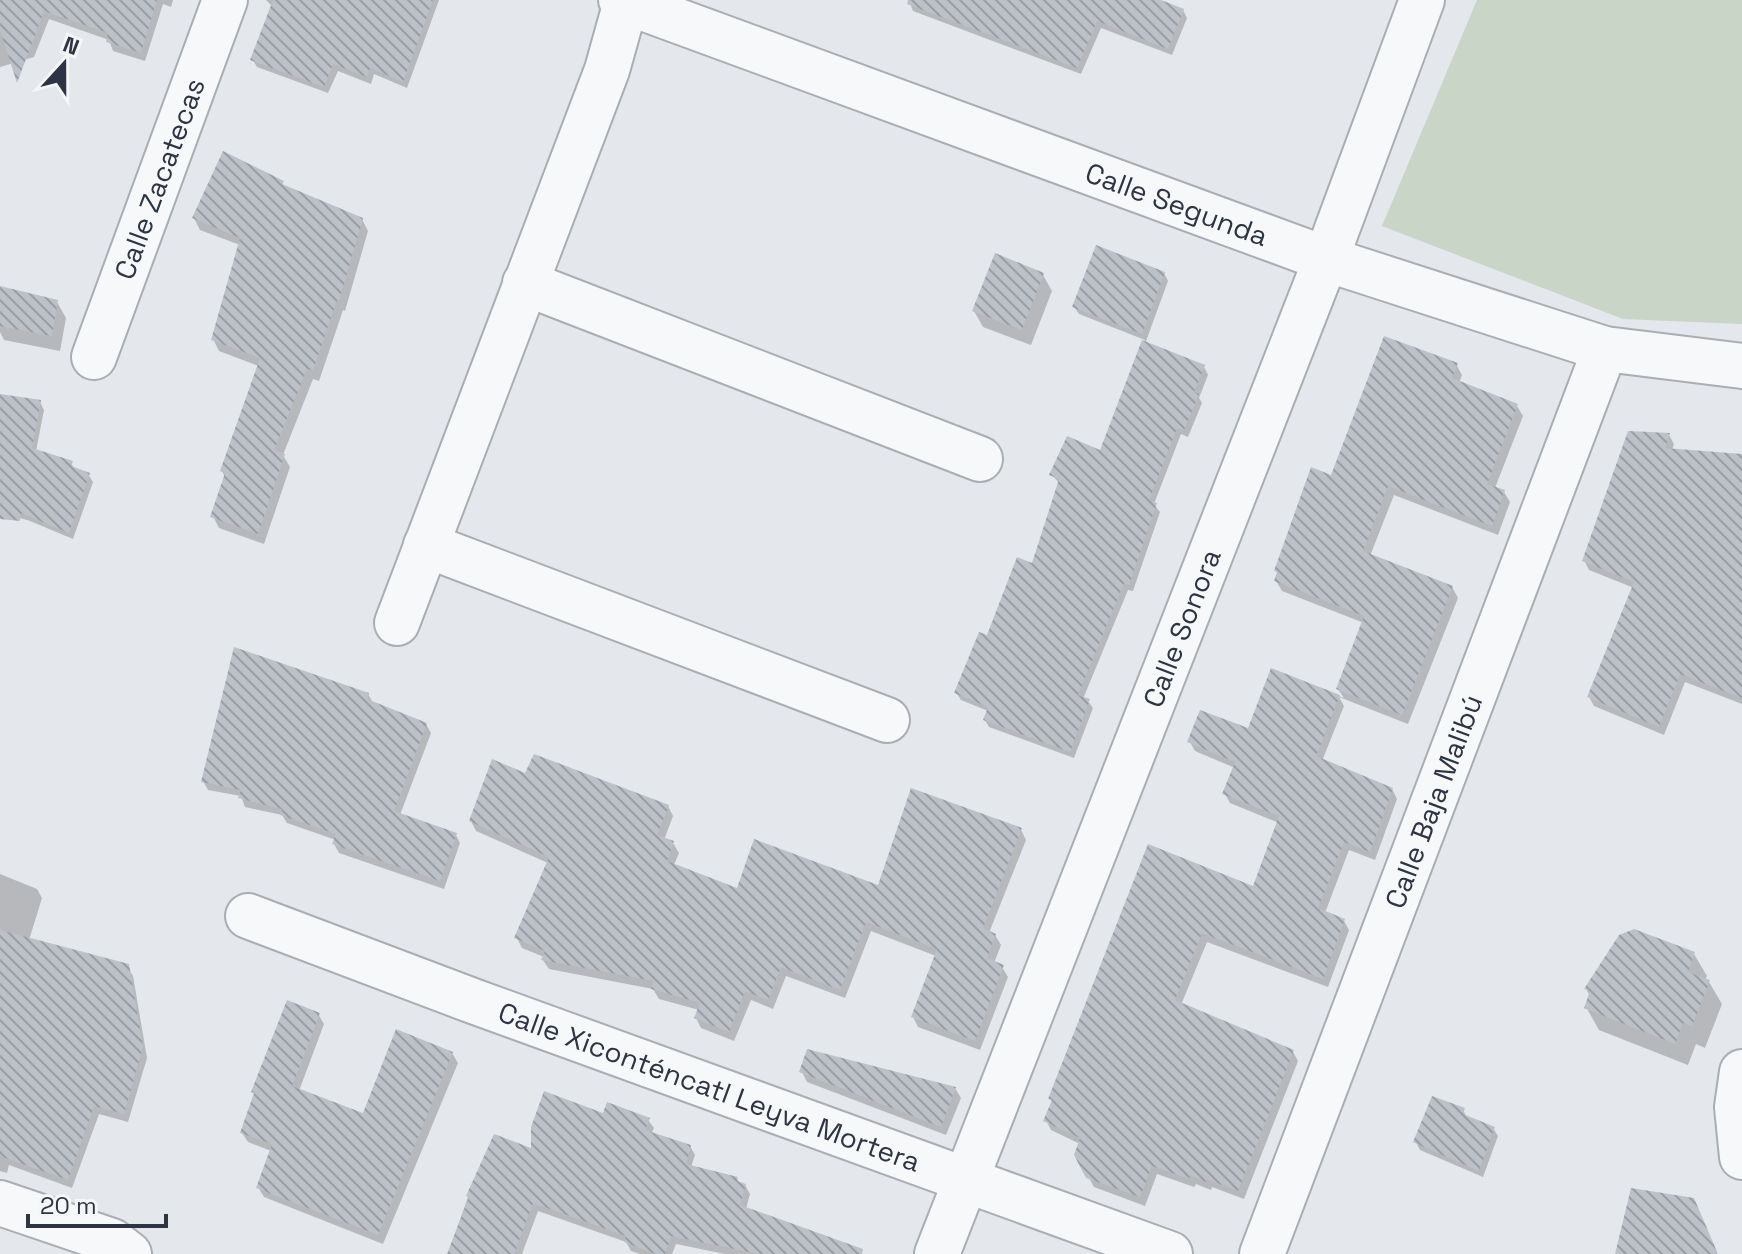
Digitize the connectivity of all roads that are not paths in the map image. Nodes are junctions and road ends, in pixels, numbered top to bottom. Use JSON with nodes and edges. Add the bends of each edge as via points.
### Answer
{"nodes":[{"id":1,"x":225,"y":0,"type":"edge"},
{"id":2,"x":1422,"y":0,"type":"edge"},
{"id":3,"x":623,"y":1,"type":"edge"},
{"id":4,"x":1326,"y":259,"type":"junction"},
{"id":5,"x":525,"y":283,"type":"junction"},
{"id":6,"x":1605,"y":349,"type":"junction"},
{"id":7,"x":94,"y":357,"type":"dead end"},
{"id":8,"x":1742,"y":366,"type":"edge"},
{"id":9,"x":980,"y":459,"type":"dead end"},
{"id":10,"x":426,"y":545,"type":"junction"},
{"id":11,"x":397,"y":623,"type":"dead end"},
{"id":12,"x":887,"y":720,"type":"dead end"},
{"id":13,"x":248,"y":916,"type":"dead end"},
{"id":14,"x":1742,"y":1072,"type":"edge"},
{"id":15,"x":1742,"y":1157,"type":"edge"},
{"id":16,"x":968,"y":1180,"type":"junction"},
{"id":17,"x":0,"y":1203,"type":"edge"},
{"id":18,"x":129,"y":1254,"type":"edge"},
{"id":19,"x":937,"y":1254,"type":"edge"},
{"id":20,"x":1170,"y":1254,"type":"edge"},
{"id":21,"x":1262,"y":1254,"type":"edge"}],
"edges":[{"from":1,"to":7,"type":"street","name":"Calle Zacatecas"},
{"from":2,"to":4,"type":"street","name":"Calle Sonora"},
{"from":3,"to":4,"type":"street","name":"Calle Segunda"},
{"from":3,"to":5,"type":"street","via":[[607,70]]},
{"from":4,"to":6,"type":"street","name":"Calle Segunda"},
{"from":4,"to":16,"type":"street","name":"Calle Sonora"},
{"from":5,"to":9,"type":"street"},
{"from":5,"to":10,"type":"street"},
{"from":6,"to":8,"type":"street","name":"Calle Segunda"},
{"from":6,"to":21,"type":"street","name":"Calle Baja Malibú"},
{"from":10,"to":11,"type":"street"},
{"from":10,"to":12,"type":"street"},
{"from":13,"to":16,"type":"street","name":"Calle Xiconténcatl Leyva Mortera"},
{"from":14,"to":15,"type":"street","via":[[1737,1107]]},
{"from":16,"to":19,"type":"street","name":"Calle Sonora"},
{"from":16,"to":20,"type":"street","name":"Calle Xiconténcatl Leyva Mortera"},
{"from":17,"to":18,"type":"street","via":[[112,1241]]}]}
